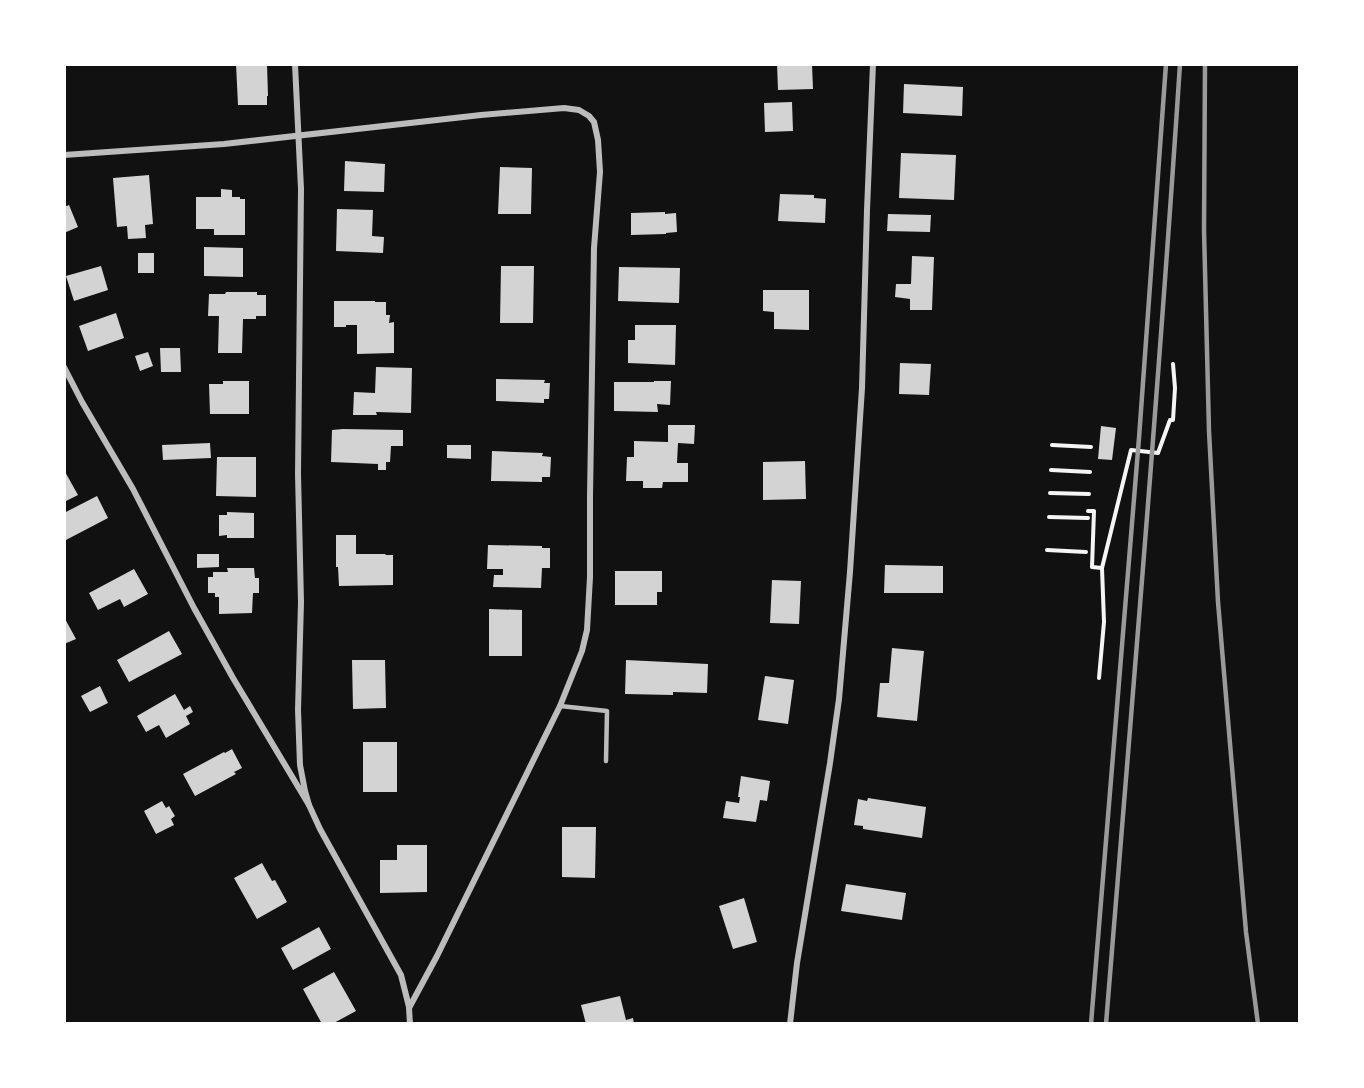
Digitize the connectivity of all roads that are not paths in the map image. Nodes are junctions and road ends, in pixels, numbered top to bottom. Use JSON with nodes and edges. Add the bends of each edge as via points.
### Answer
{"nodes":[{"id":1,"x":295,"y":64,"type":"edge"},
{"id":2,"x":873,"y":64,"type":"edge"},
{"id":3,"x":299,"y":135,"type":"junction"},
{"id":4,"x":64,"y":154,"type":"edge"},
{"id":5,"x":64,"y":367,"type":"edge"},
{"id":6,"x":560,"y":706,"type":"junction"},
{"id":7,"x":606,"y":761,"type":"dead end"},
{"id":8,"x":309,"y":805,"type":"junction"},
{"id":9,"x":409,"y":1008,"type":"junction"},
{"id":10,"x":410,"y":1023,"type":"edge"},
{"id":11,"x":790,"y":1023,"type":"edge"}],
"edges":[{"from":1,"to":3,"type":"street"},
{"from":2,"to":11,"type":"street","via":[[862,388],[849,584],[839,699]]},
{"from":3,"to":4,"type":"street"},
{"from":3,"to":6,"type":"street","via":[[564,108],[579,110],[594,122],[600,172],[594,248],[587,630]]},
{"from":3,"to":8,"type":"street","via":[[298,710],[300,765]]},
{"from":5,"to":8,"type":"street","via":[[233,678]]},
{"from":6,"to":7,"type":"lane","via":[[607,711]]},
{"from":6,"to":9,"type":"street"},
{"from":8,"to":9,"type":"street","via":[[401,975]]},
{"from":9,"to":10,"type":"street"}]}
